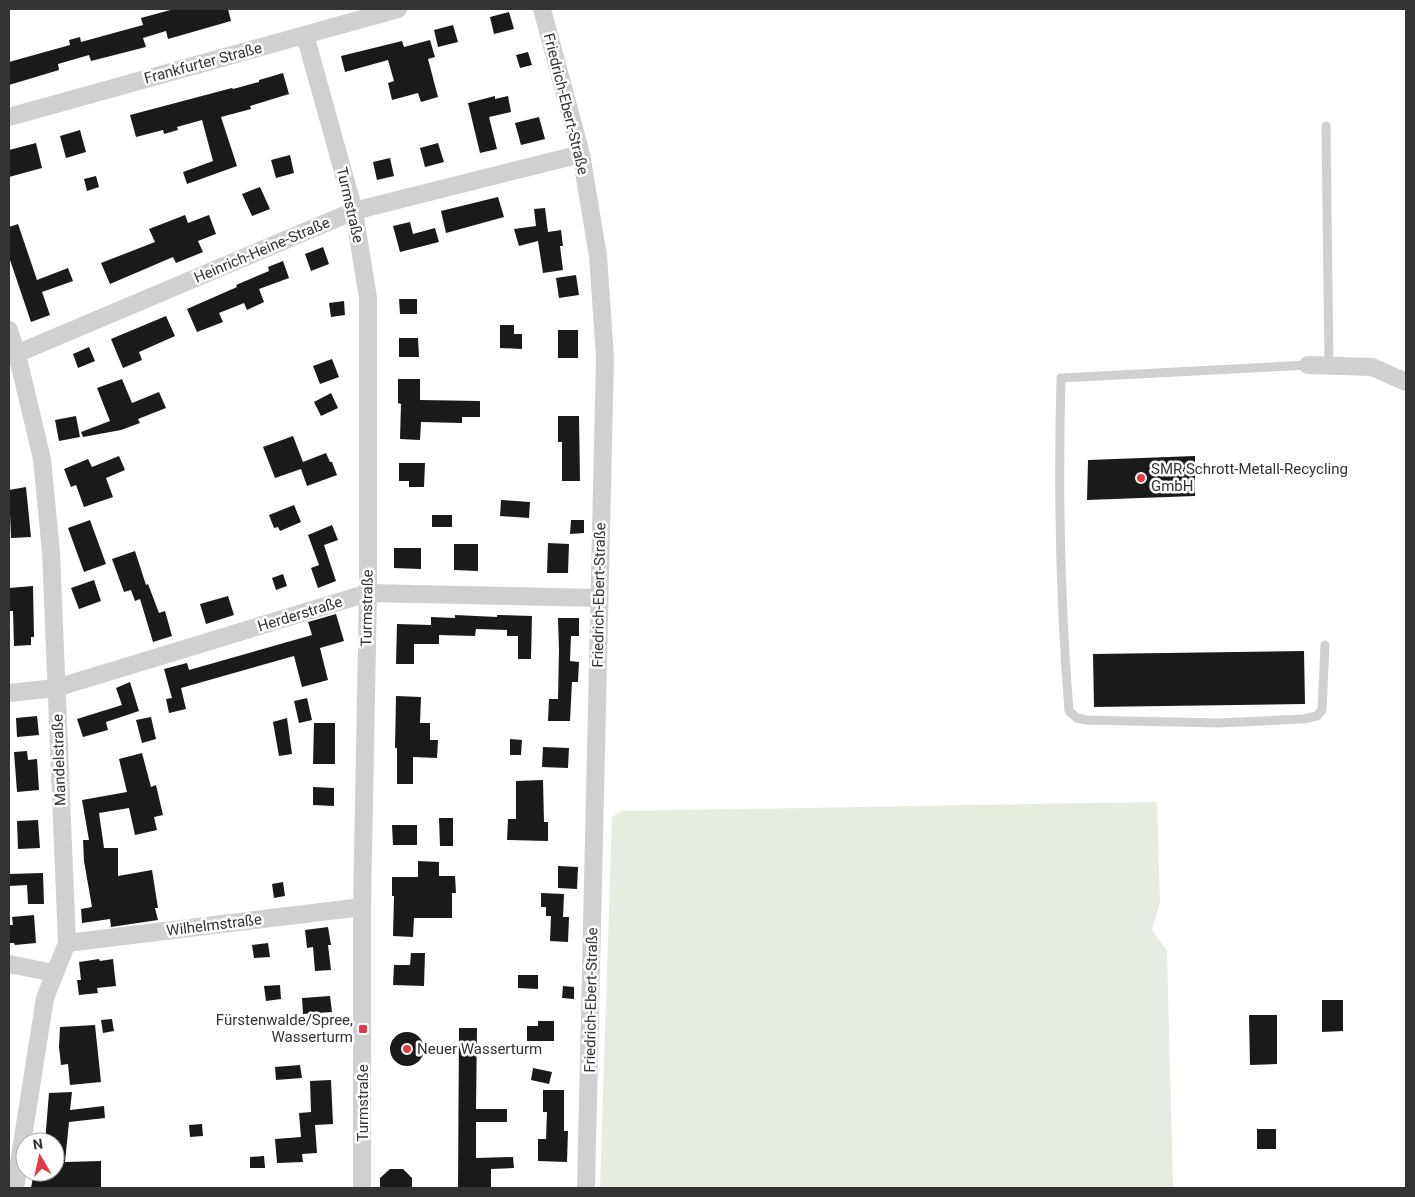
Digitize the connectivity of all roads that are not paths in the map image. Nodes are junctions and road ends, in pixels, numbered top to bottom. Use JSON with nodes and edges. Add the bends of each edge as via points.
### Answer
{"nodes":[{"id":1,"x":398,"y":9,"type":"edge"},
{"id":2,"x":542,"y":9,"type":"edge"},
{"id":3,"x":305,"y":35,"type":"junction"},
{"id":4,"x":9,"y":117,"type":"edge"},
{"id":5,"x":1326,"y":126,"type":"dead end"},
{"id":6,"x":581,"y":154,"type":"junction"},
{"id":7,"x":354,"y":211,"type":"junction"},
{"id":8,"x":9,"y":330,"type":"edge"},
{"id":9,"x":13,"y":356,"type":"edge"},
{"id":10,"x":1308,"y":365,"type":"joint"},
{"id":11,"x":1329,"y":366,"type":"junction"},
{"id":12,"x":1406,"y":382,"type":"edge"},
{"id":13,"x":368,"y":594,"type":"junction"},
{"id":14,"x":599,"y":598,"type":"junction"},
{"id":15,"x":1325,"y":645,"type":"dead end"},
{"id":16,"x":56,"y":688,"type":"junction"},
{"id":17,"x":9,"y":693,"type":"edge"},
{"id":18,"x":362,"y":906,"type":"junction"},
{"id":19,"x":66,"y":943,"type":"junction"},
{"id":20,"x":9,"y":964,"type":"edge"},
{"id":21,"x":54,"y":973,"type":"junction"},
{"id":22,"x":15,"y":1188,"type":"edge"},
{"id":23,"x":362,"y":1188,"type":"edge"},
{"id":24,"x":586,"y":1188,"type":"edge"}],
"edges":[{"from":1,"to":3,"type":"street","name":"Frankfurter Straße"},
{"from":2,"to":6,"type":"street","name":"Friedrich-Ebert-Straße"},
{"from":3,"to":4,"type":"street","name":"Frankfurter Straße"},
{"from":3,"to":7,"type":"street","name":"Turmstraße"},
{"from":5,"to":11,"type":"lane"},
{"from":6,"to":7,"type":"street","name":"Heinrich-Heine-Straße"},
{"from":6,"to":14,"type":"street","name":"Friedrich-Ebert-Straße","via":[[598,256],[605,358]]},
{"from":7,"to":9,"type":"street","name":"Heinrich-Heine-Straße"},
{"from":7,"to":13,"type":"street","name":"Turmstraße","via":[[368,298]]},
{"from":8,"to":9,"type":"street","name":"Mandelstraße"},
{"from":9,"to":16,"type":"street","name":"Mandelstraße","via":[[42,459],[51,552]]},
{"from":10,"to":11,"type":"street"},
{"from":10,"to":15,"type":"lane","via":[[1061,378],[1059,442],[1069,711],[1077,718],[1095,720],[1218,723],[1316,716],[1322,710]]},
{"from":11,"to":12,"type":"street","via":[[1372,367]]},
{"from":13,"to":14,"type":"street","name":"Herderstraße"},
{"from":13,"to":16,"type":"street","name":"Herderstraße"},
{"from":13,"to":18,"type":"street","name":"Turmstraße"},
{"from":14,"to":24,"type":"street","name":"Friedrich-Ebert-Straße"},
{"from":16,"to":17,"type":"street","name":"Herderstraße"},
{"from":16,"to":19,"type":"street","name":"Mandelstraße"},
{"from":18,"to":19,"type":"street","name":"Wilhelmstraße"},
{"from":18,"to":23,"type":"street","name":"Turmstraße"},
{"from":19,"to":21,"type":"street","name":"Mandelstraße"},
{"from":20,"to":21,"type":"street"},
{"from":21,"to":22,"type":"street","name":"Mandelstraße","via":[[46,998]]}]}
